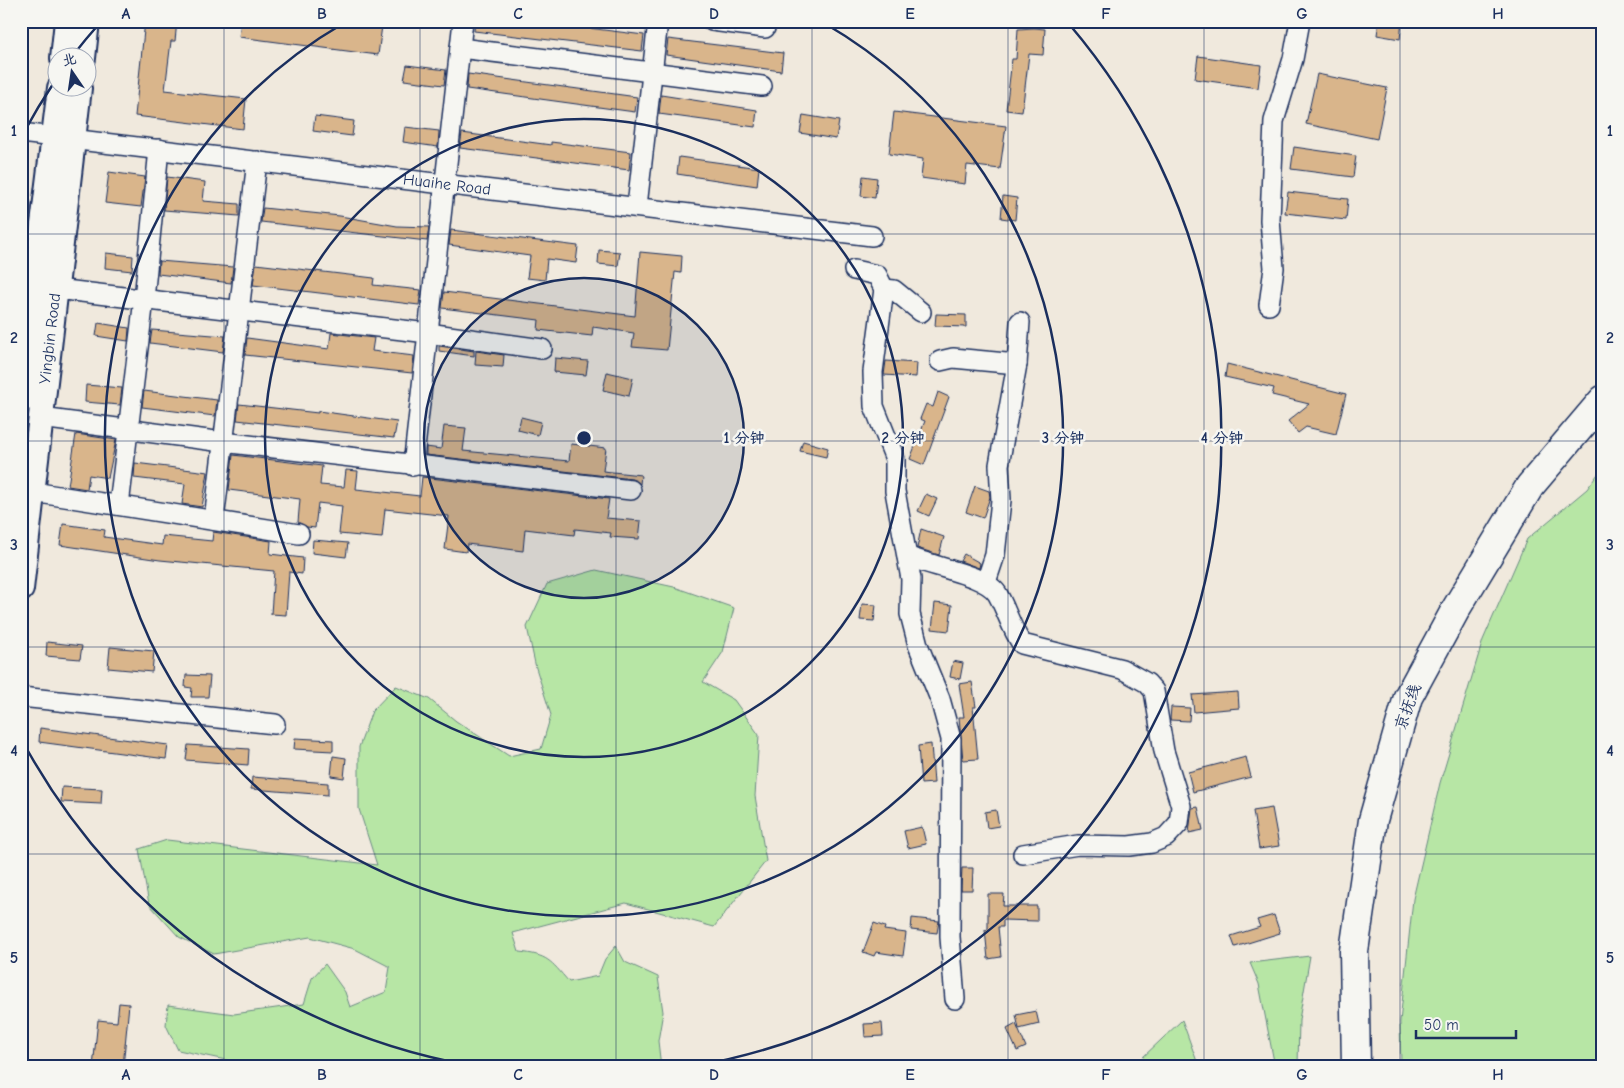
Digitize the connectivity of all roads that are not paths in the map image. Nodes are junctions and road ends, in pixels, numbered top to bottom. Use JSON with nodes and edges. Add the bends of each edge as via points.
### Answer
{"nodes":[{"id":1,"x":67,"y":21,"type":"edge"},
{"id":2,"x":87,"y":21,"type":"edge"},
{"id":3,"x":463,"y":21,"type":"edge"},
{"id":4,"x":658,"y":21,"type":"edge"},
{"id":5,"x":712,"y":21,"type":"edge"},
{"id":6,"x":1300,"y":21,"type":"edge"},
{"id":7,"x":765,"y":28,"type":"dead end"},
{"id":8,"x":64,"y":48,"type":"edge"},
{"id":9,"x":84,"y":48,"type":"edge"},
{"id":10,"x":460,"y":48,"type":"junction"},
{"id":11,"x":652,"y":72,"type":"junction"},
{"id":12,"x":762,"y":86,"type":"dead end"},
{"id":13,"x":61,"y":98,"type":"edge"},
{"id":14,"x":76,"y":98,"type":"edge"},
{"id":15,"x":21,"y":133,"type":"edge"},
{"id":16,"x":63,"y":138,"type":"junction"},
{"id":17,"x":159,"y":149,"type":"junction"},
{"id":18,"x":257,"y":161,"type":"junction"},
{"id":19,"x":445,"y":183,"type":"junction"},
{"id":20,"x":637,"y":206,"type":"junction"},
{"id":21,"x":872,"y":236,"type":"dead end"},
{"id":22,"x":854,"y":270,"type":"dead end"},
{"id":23,"x":56,"y":289,"type":"junction"},
{"id":24,"x":884,"y":289,"type":"junction"},
{"id":25,"x":144,"y":299,"type":"junction"},
{"id":26,"x":1268,"y":305,"type":"dead end"},
{"id":27,"x":240,"y":310,"type":"junction"},
{"id":28,"x":921,"y":312,"type":"dead end"},
{"id":29,"x":1020,"y":322,"type":"dead end"},
{"id":30,"x":428,"y":333,"type":"junction"},
{"id":31,"x":542,"y":349,"type":"dead end"},
{"id":32,"x":940,"y":360,"type":"dead end"},
{"id":33,"x":1017,"y":364,"type":"junction"},
{"id":34,"x":1603,"y":400,"type":"edge"},
{"id":35,"x":21,"y":402,"type":"edge"},
{"id":36,"x":41,"y":418,"type":"junction"},
{"id":37,"x":128,"y":429,"type":"junction"},
{"id":38,"x":222,"y":442,"type":"junction"},
{"id":39,"x":413,"y":466,"type":"junction"},
{"id":40,"x":631,"y":490,"type":"dead end"},
{"id":41,"x":33,"y":492,"type":"junction"},
{"id":42,"x":119,"y":505,"type":"junction"},
{"id":43,"x":214,"y":520,"type":"junction"},
{"id":44,"x":299,"y":534,"type":"dead end"},
{"id":45,"x":907,"y":556,"type":"junction"},
{"id":46,"x":986,"y":582,"type":"junction"},
{"id":47,"x":21,"y":588,"type":"edge"},
{"id":48,"x":21,"y":697,"type":"edge"},
{"id":49,"x":275,"y":724,"type":"dead end"},
{"id":50,"x":1023,"y":854,"type":"dead end"},
{"id":51,"x":955,"y":1000,"type":"dead end"},
{"id":52,"x":1356,"y":1067,"type":"edge"}],
"edges":[{"from":1,"to":8,"type":"main road"},
{"from":2,"to":9,"type":"main road"},
{"from":3,"to":10,"type":"street"},
{"from":4,"to":11,"type":"street"},
{"from":5,"to":7,"type":"street"},
{"from":6,"to":26,"type":"street","via":[[1274,121],[1270,220],[1274,268]]},
{"from":10,"to":11,"type":"street"},
{"from":10,"to":19,"type":"street"},
{"from":11,"to":12,"type":"street"},
{"from":11,"to":20,"type":"street"},
{"from":13,"to":16,"type":"main road","name":"Yingbin Road"},
{"from":14,"to":16,"type":"main road","name":"Yingbin Road"},
{"from":15,"to":16,"type":"street","name":"Huaihe Road"},
{"from":16,"to":17,"type":"street","name":"Huaihe Road"},
{"from":16,"to":23,"type":"main road","name":"Yingbin Road"},
{"from":16,"to":35,"type":"main road","name":"Yingbin Road"},
{"from":17,"to":18,"type":"street","name":"Huaihe Road"},
{"from":17,"to":25,"type":"street"},
{"from":18,"to":19,"type":"street","name":"Huaihe Road"},
{"from":18,"to":27,"type":"street"},
{"from":19,"to":20,"type":"street","name":"Huaihe Road"},
{"from":19,"to":30,"type":"street"},
{"from":20,"to":21,"type":"street","name":"Huaihe Road"},
{"from":22,"to":24,"type":"street","via":[[877,275]]},
{"from":23,"to":25,"type":"street"},
{"from":23,"to":36,"type":"main road","name":"Yingbin Road"},
{"from":24,"to":28,"type":"street","via":[[894,290]]},
{"from":24,"to":45,"type":"street","via":[[873,372],[874,406],[895,460],[895,491]]},
{"from":25,"to":27,"type":"street"},
{"from":25,"to":37,"type":"street"},
{"from":27,"to":30,"type":"street"},
{"from":27,"to":38,"type":"street"},
{"from":29,"to":33,"type":"street"},
{"from":30,"to":31,"type":"street"},
{"from":30,"to":39,"type":"street"},
{"from":32,"to":33,"type":"street","via":[[953,358]]},
{"from":33,"to":46,"type":"street","via":[[999,465],[1000,500],[995,555]]},
{"from":34,"to":52,"type":"highway","name":"京抚线","via":[[1530,486],[1457,607],[1408,697],[1374,820],[1354,951]]},
{"from":36,"to":37,"type":"street"},
{"from":36,"to":41,"type":"main road","name":"Yingbin Road"},
{"from":37,"to":38,"type":"street"},
{"from":37,"to":42,"type":"street"},
{"from":38,"to":39,"type":"street"},
{"from":38,"to":43,"type":"street"},
{"from":39,"to":40,"type":"street"},
{"from":41,"to":42,"type":"street"},
{"from":41,"to":47,"type":"main road","name":"Yingbin Road"},
{"from":42,"to":43,"type":"street"},
{"from":43,"to":44,"type":"street"},
{"from":45,"to":46,"type":"street"},
{"from":45,"to":51,"type":"street","via":[[911,579],[910,614],[918,645],[940,699],[950,739],[950,937]]},
{"from":46,"to":50,"type":"street","via":[[998,594],[1007,619],[1022,644],[1122,669],[1148,683],[1154,691],[1164,751],[1181,806],[1179,823],[1166,837],[1152,843],[1078,845]]},
{"from":48,"to":49,"type":"street"}]}
